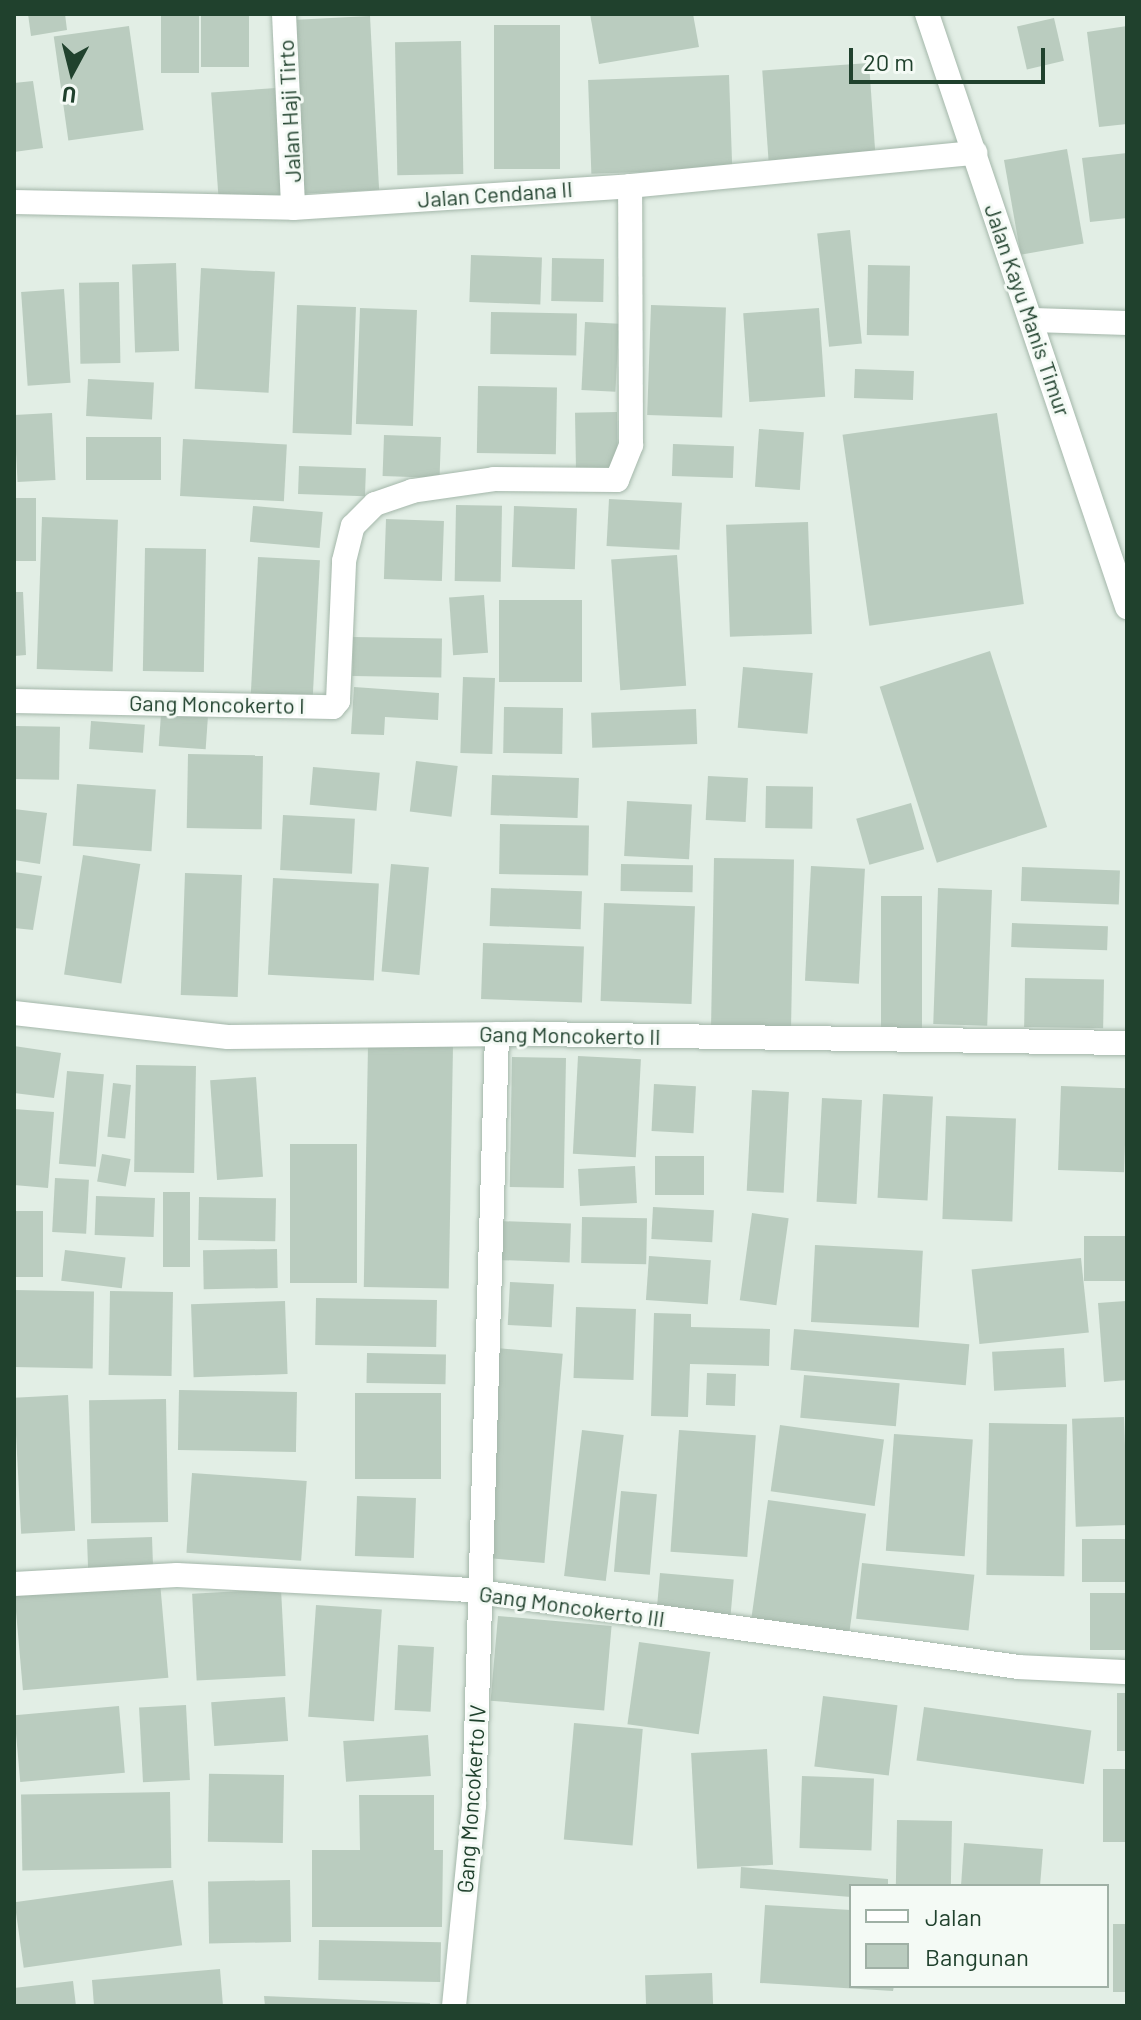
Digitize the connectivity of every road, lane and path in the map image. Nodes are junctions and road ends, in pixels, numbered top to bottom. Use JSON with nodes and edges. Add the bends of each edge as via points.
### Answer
{"nodes":[{"id":1,"x":284,"y":14,"type":"edge"},
{"id":2,"x":927,"y":14,"type":"edge"},
{"id":3,"x":975,"y":153,"type":"junction"},
{"id":4,"x":630,"y":186,"type":"junction"},
{"id":5,"x":14,"y":202,"type":"edge"},
{"id":6,"x":293,"y":208,"type":"junction"},
{"id":7,"x":1033,"y":320,"type":"junction"},
{"id":8,"x":1127,"y":323,"type":"edge"},
{"id":9,"x":1127,"y":607,"type":"edge"},
{"id":10,"x":14,"y":701,"type":"edge"},
{"id":11,"x":14,"y":1013,"type":"edge"},
{"id":12,"x":497,"y":1034,"type":"junction"},
{"id":13,"x":1127,"y":1043,"type":"edge"},
{"id":14,"x":14,"y":1584,"type":"edge"},
{"id":15,"x":480,"y":1592,"type":"junction"},
{"id":16,"x":1127,"y":1672,"type":"edge"},
{"id":17,"x":454,"y":2006,"type":"edge"}],
"edges":[{"from":1,"to":6,"type":"street","name":"Jalan Haji Tirto"},
{"from":2,"to":3,"type":"street","name":"Jalan Kayu Manis Timur"},
{"from":3,"to":4,"type":"street","name":"Jalan Cendana II"},
{"from":3,"to":7,"type":"street","name":"Jalan Kayu Manis Timur"},
{"from":4,"to":6,"type":"street","name":"Jalan Cendana II"},
{"from":4,"to":10,"type":"street","name":"Gang Moncokerto I","via":[[631,445],[617,480],[494,479],[412,491],[375,504],[353,526],[344,561],[338,701],[333,707]]},
{"from":5,"to":6,"type":"street","name":"Jalan Cendana II"},
{"from":7,"to":8,"type":"street"},
{"from":7,"to":9,"type":"street","name":"Jalan Kayu Manis Timur"},
{"from":11,"to":12,"type":"street","name":"Gang Moncokerto II","via":[[228,1037]]},
{"from":12,"to":13,"type":"street","name":"Gang Moncokerto II"},
{"from":12,"to":15,"type":"street","name":"Gang Moncokerto IV"},
{"from":14,"to":15,"type":"street","name":"Gang Moncokerto III","via":[[177,1575]]},
{"from":15,"to":16,"type":"street","name":"Gang Moncokerto III","via":[[1019,1667]]},
{"from":15,"to":17,"type":"street","name":"Gang Moncokerto IV","via":[[474,1805]]}]}
